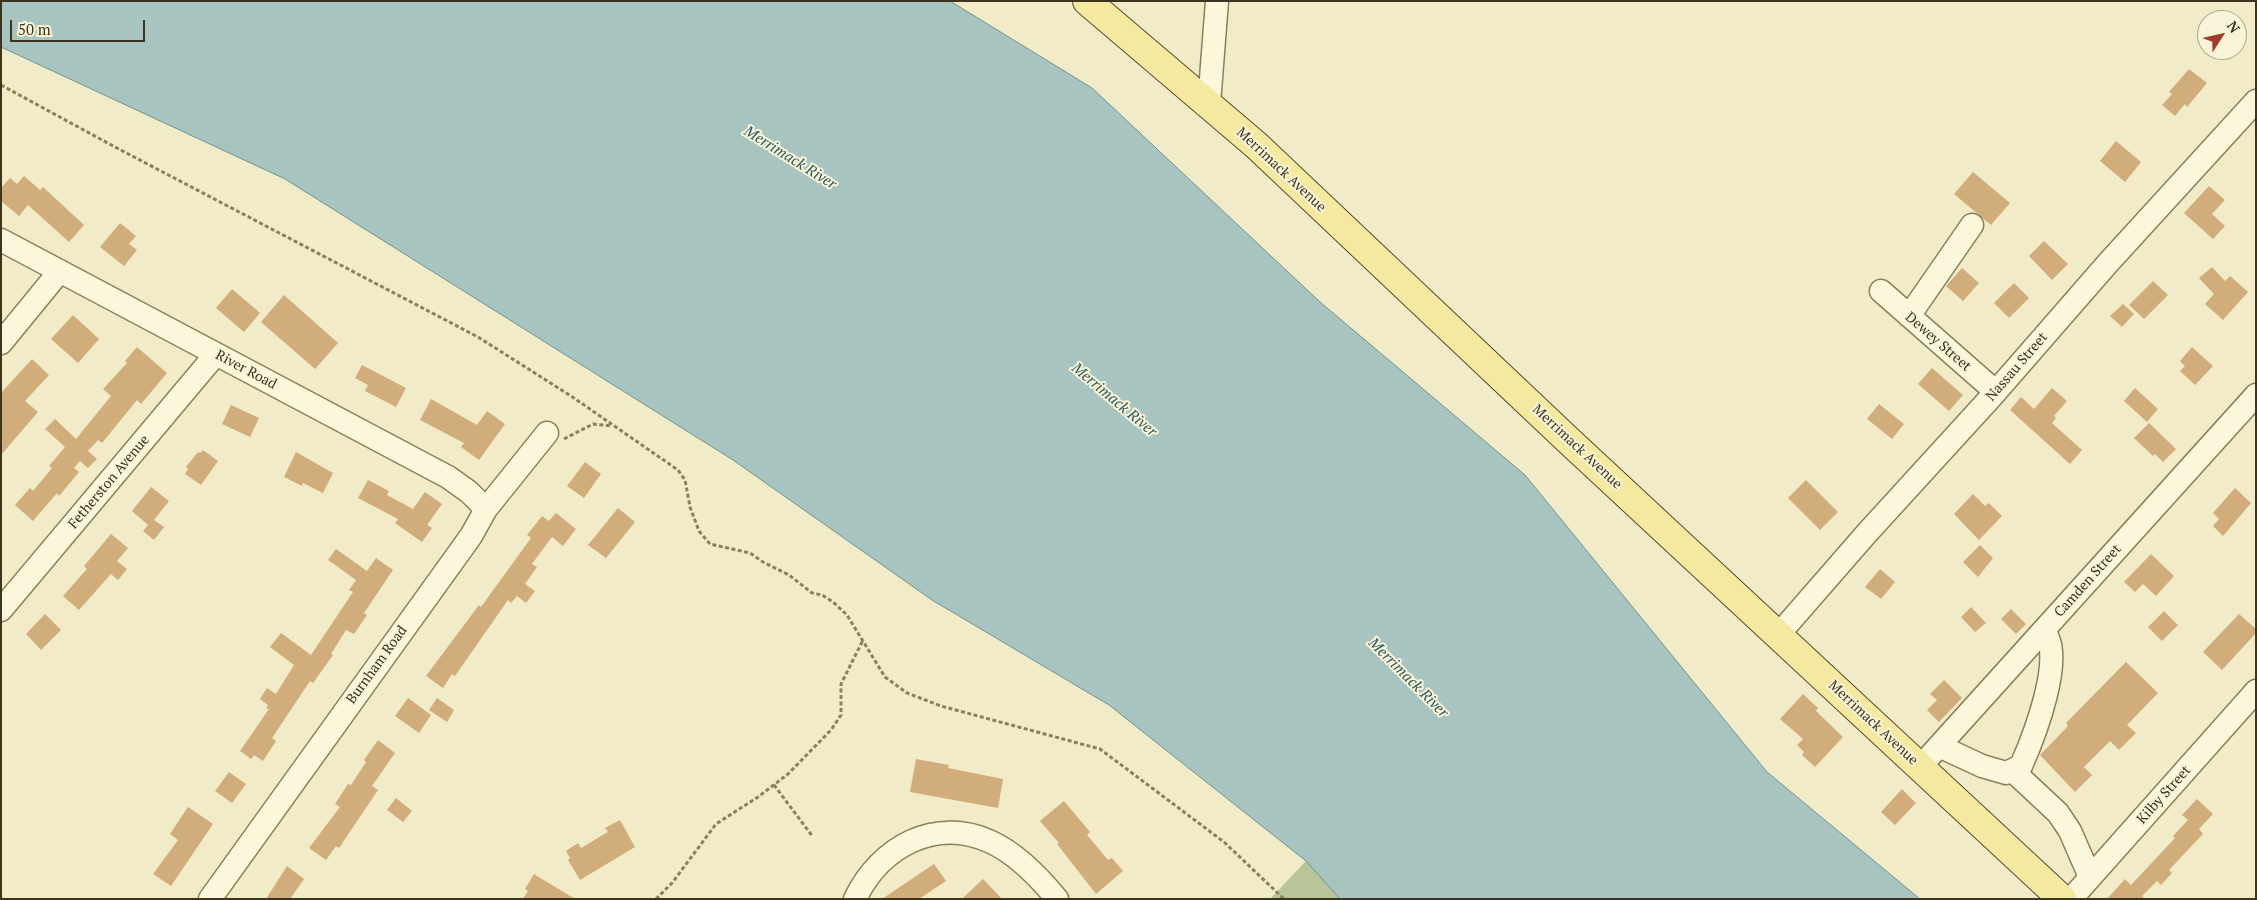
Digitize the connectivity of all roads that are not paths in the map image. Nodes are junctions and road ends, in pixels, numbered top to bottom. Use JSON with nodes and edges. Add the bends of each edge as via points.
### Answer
{"nodes":[{"id":1,"x":1087,"y":1,"type":"edge"},
{"id":2,"x":1218,"y":1,"type":"edge"},
{"id":3,"x":2256,"y":101,"type":"edge"},
{"id":4,"x":1209,"y":104,"type":"junction"},
{"id":5,"x":1972,"y":225,"type":"dead end"},
{"id":6,"x":1,"y":240,"type":"edge"},
{"id":7,"x":60,"y":271,"type":"junction"},
{"id":8,"x":1880,"y":291,"type":"dead end"},
{"id":9,"x":1909,"y":316,"type":"junction"},
{"id":10,"x":1,"y":343,"type":"edge"},
{"id":11,"x":216,"y":354,"type":"junction"},
{"id":12,"x":1996,"y":392,"type":"junction"},
{"id":13,"x":2256,"y":395,"type":"edge"},
{"id":14,"x":547,"y":433,"type":"road end"},
{"id":15,"x":486,"y":508,"type":"junction"},
{"id":16,"x":1,"y":610,"type":"edge"},
{"id":17,"x":2043,"y":631,"type":"junction"},
{"id":18,"x":1779,"y":634,"type":"junction"},
{"id":19,"x":2256,"y":690,"type":"edge"},
{"id":20,"x":1939,"y":746,"type":"junction"},
{"id":21,"x":1920,"y":767,"type":"junction"},
{"id":22,"x":2013,"y":771,"type":"junction"},
{"id":23,"x":2090,"y":877,"type":"junction"},
{"id":24,"x":210,"y":899,"type":"edge"},
{"id":25,"x":855,"y":899,"type":"edge"},
{"id":26,"x":1057,"y":899,"type":"edge"},
{"id":27,"x":2062,"y":899,"type":"edge"},
{"id":28,"x":2071,"y":899,"type":"edge"}],
"edges":[{"from":1,"to":4,"type":"main road","name":"Merrimack Avenue"},
{"from":2,"to":4,"type":"street"},
{"from":3,"to":12,"type":"street","name":"Nassau Street"},
{"from":4,"to":18,"type":"main road","name":"Merrimack Avenue"},
{"from":5,"to":9,"type":"street"},
{"from":6,"to":7,"type":"street","name":"River Road"},
{"from":7,"to":10,"type":"street"},
{"from":7,"to":11,"type":"street","name":"River Road"},
{"from":8,"to":9,"type":"street","name":"Dewey Street"},
{"from":9,"to":12,"type":"street","name":"Dewey Street"},
{"from":11,"to":15,"type":"street","name":"River Road","via":[[448,477]]},
{"from":11,"to":16,"type":"street","name":"Fetherston Avenue"},
{"from":12,"to":18,"type":"street","name":"Nassau Street"},
{"from":13,"to":17,"type":"street","name":"Camden Street"},
{"from":14,"to":15,"type":"street","name":"Burnham Road"},
{"from":15,"to":24,"type":"street","name":"Burnham Road","via":[[471,536]]},
{"from":17,"to":20,"type":"street","name":"Camden Street"},
{"from":17,"to":22,"type":"street","via":[[2052,646],[2049,682],[2021,766]]},
{"from":18,"to":21,"type":"main road","name":"Merrimack Avenue"},
{"from":19,"to":23,"type":"street","name":"Kilby Street"},
{"from":20,"to":21,"type":"street","name":"Camden Street"},
{"from":20,"to":22,"type":"street","via":[[1982,766],[2006,773]]},
{"from":21,"to":27,"type":"main road","name":"Merrimack Avenue"},
{"from":22,"to":23,"type":"street","via":[[2058,814],[2070,831]]},
{"from":23,"to":28,"type":"street","name":"Kilby Street"},
{"from":25,"to":26,"type":"street","via":[[870,873],[896,850],[914,840],[949,832],[971,834],[1010,853]]}]}
